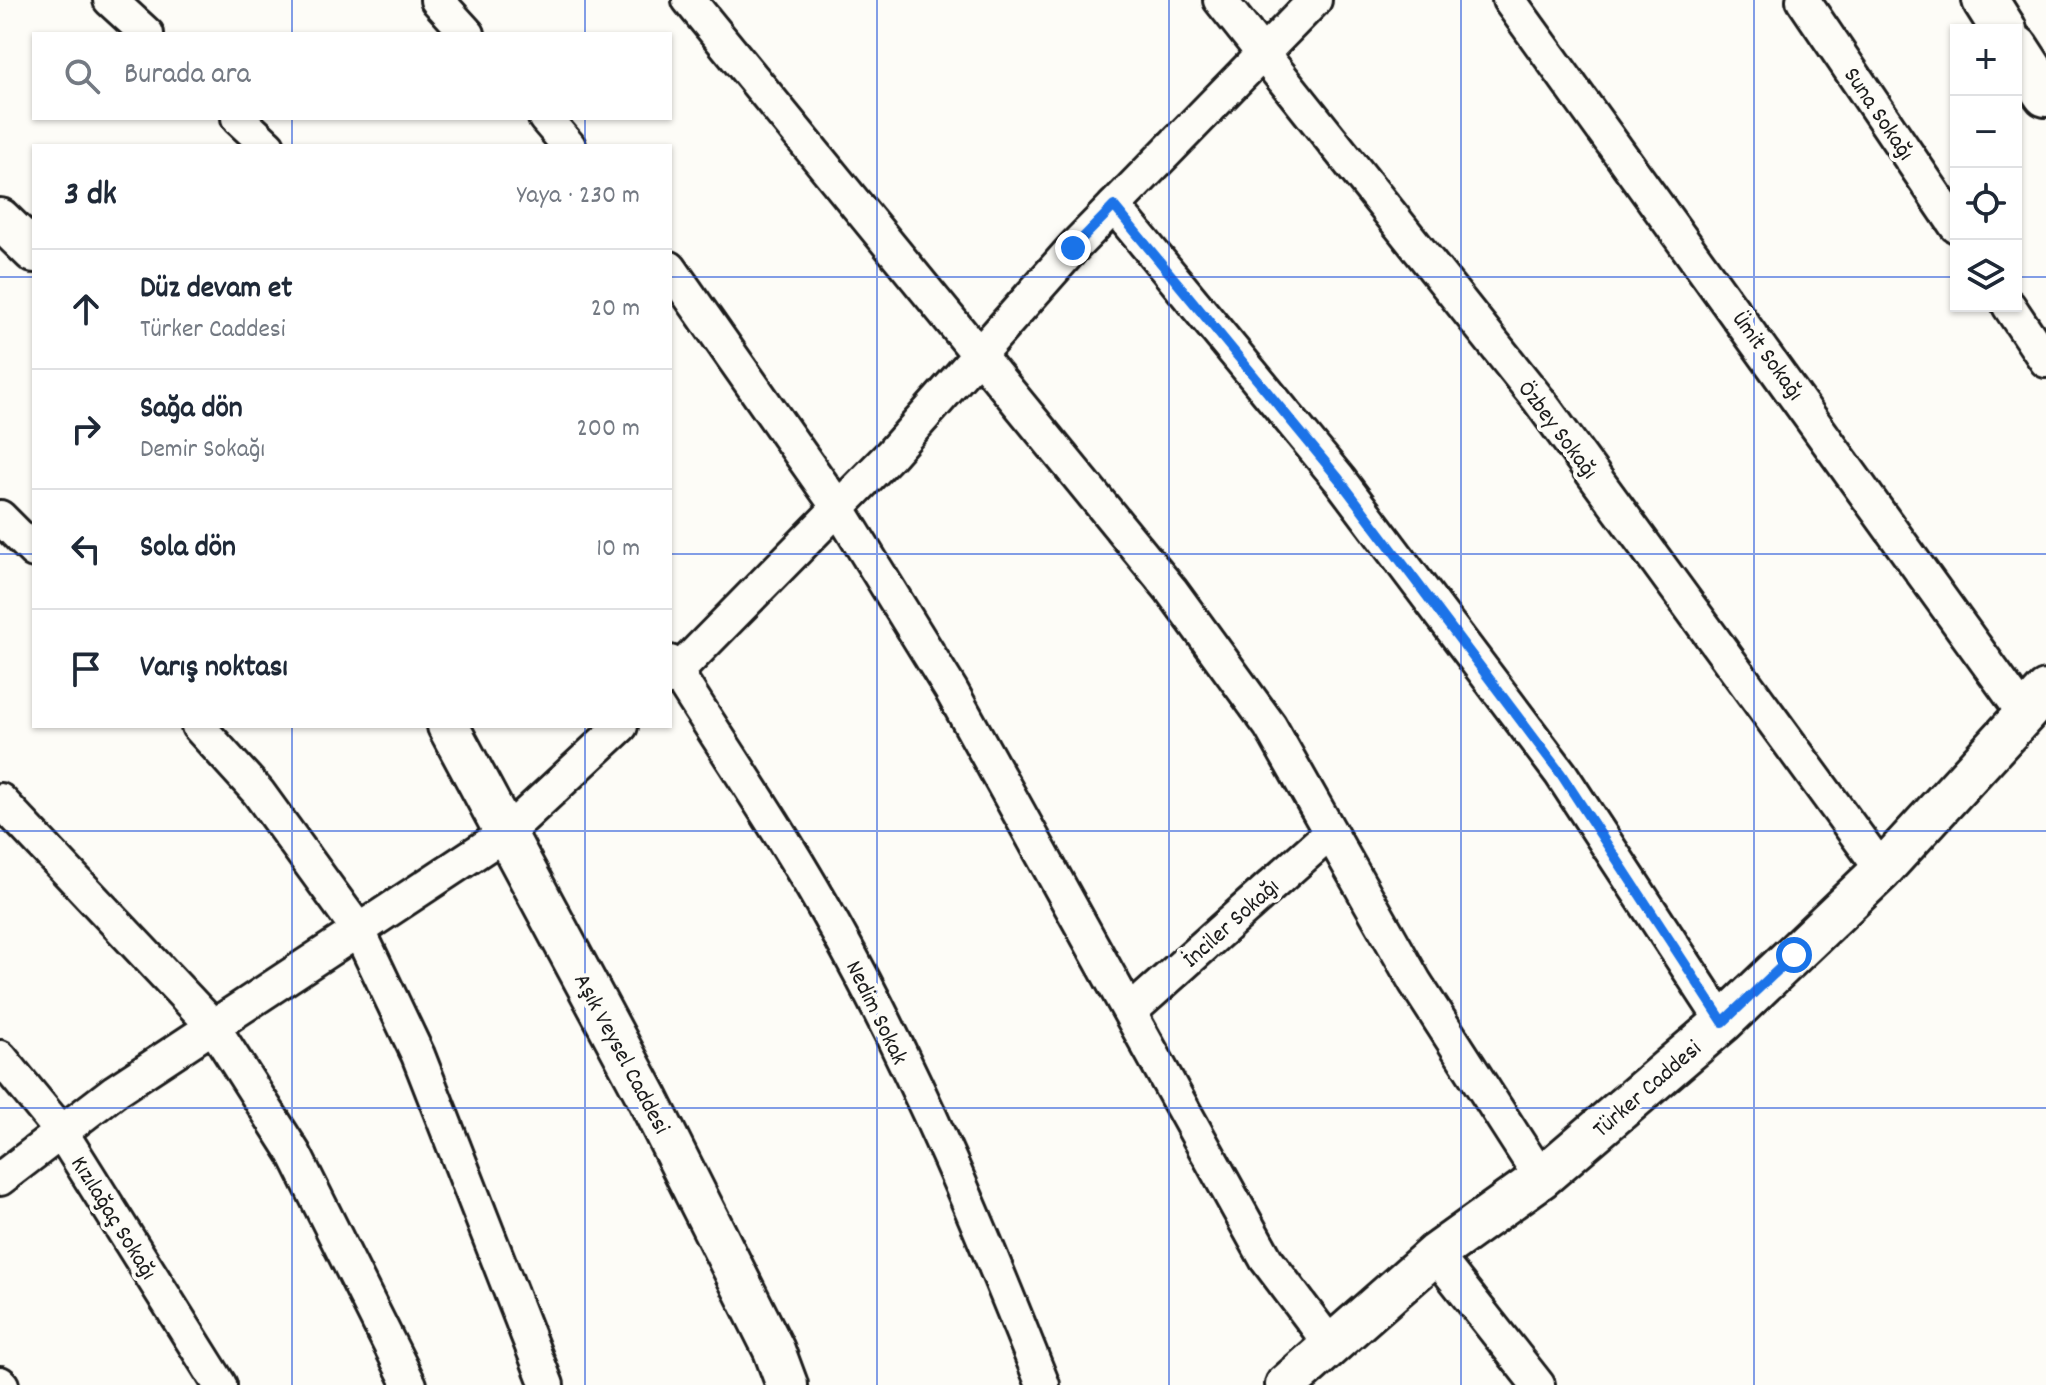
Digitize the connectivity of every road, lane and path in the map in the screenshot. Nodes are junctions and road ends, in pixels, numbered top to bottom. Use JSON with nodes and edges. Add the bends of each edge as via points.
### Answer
{"nodes":[{"id":1,"x":110,"y":0,"type":"edge"},
{"id":2,"x":437,"y":0,"type":"edge"},
{"id":3,"x":689,"y":0,"type":"edge"},
{"id":4,"x":1220,"y":0,"type":"edge"},
{"id":5,"x":1315,"y":0,"type":"edge"},
{"id":6,"x":1509,"y":0,"type":"edge"},
{"id":7,"x":1803,"y":0,"type":"edge"},
{"id":8,"x":1985,"y":0,"type":"edge"},
{"id":9,"x":2000,"y":24,"type":"edge"},
{"id":10,"x":145,"y":32,"type":"edge"},
{"id":11,"x":466,"y":32,"type":"edge"},
{"id":12,"x":1261,"y":55,"type":"junction"},
{"id":13,"x":2022,"y":57,"type":"edge"},
{"id":14,"x":2046,"y":94,"type":"edge"},
{"id":15,"x":240,"y":120,"type":"edge"},
{"id":16,"x":547,"y":120,"type":"edge"},
{"id":17,"x":266,"y":144,"type":"edge"},
{"id":18,"x":567,"y":144,"type":"edge"},
{"id":19,"x":1114,"y":206,"type":"junction"},
{"id":20,"x":1950,"y":217,"type":"edge"},
{"id":21,"x":0,"y":219,"type":"edge"},
{"id":22,"x":32,"y":250,"type":"edge"},
{"id":23,"x":672,"y":271,"type":"edge"},
{"id":24,"x":2013,"y":312,"type":"edge"},
{"id":25,"x":977,"y":357,"type":"junction"},
{"id":26,"x":2046,"y":361,"type":"edge"},
{"id":27,"x":839,"y":509,"type":"junction"},
{"id":28,"x":0,"y":517,"type":"edge"},
{"id":29,"x":32,"y":549,"type":"edge"},
{"id":30,"x":672,"y":671,"type":"edge"},
{"id":31,"x":2035,"y":702,"type":"edge"},
{"id":32,"x":200,"y":728,"type":"edge"},
{"id":33,"x":449,"y":728,"type":"edge"},
{"id":34,"x":619,"y":728,"type":"edge"},
{"id":35,"x":0,"y":800,"type":"edge"},
{"id":36,"x":506,"y":833,"type":"junction"},
{"id":37,"x":1330,"y":833,"type":"junction"},
{"id":38,"x":1882,"y":870,"type":"junction"},
{"id":39,"x":359,"y":931,"type":"junction"},
{"id":40,"x":1130,"y":1012,"type":"junction"},
{"id":41,"x":1723,"y":1022,"type":"junction"},
{"id":42,"x":213,"y":1026,"type":"junction"},
{"id":43,"x":0,"y":1057,"type":"edge"},
{"id":44,"x":60,"y":1130,"type":"junction"},
{"id":45,"x":1541,"y":1178,"type":"junction"},
{"id":46,"x":0,"y":1179,"type":"edge"},
{"id":47,"x":1435,"y":1254,"type":"junction"},
{"id":48,"x":1330,"y":1344,"type":"junction"},
{"id":49,"x":220,"y":1385,"type":"edge"},
{"id":50,"x":410,"y":1385,"type":"edge"},
{"id":51,"x":547,"y":1385,"type":"edge"},
{"id":52,"x":787,"y":1385,"type":"edge"},
{"id":53,"x":1043,"y":1385,"type":"edge"},
{"id":54,"x":1286,"y":1385,"type":"edge"},
{"id":55,"x":1538,"y":1385,"type":"edge"}],
"edges":[{"from":1,"to":10,"type":"street"},
{"from":2,"to":11,"type":"street"},
{"from":3,"to":25,"type":"street"},
{"from":4,"to":12,"type":"street","name":"Özbey Sokağı"},
{"from":5,"to":12,"type":"street"},
{"from":6,"to":31,"type":"street","name":"Ümit Sokağı"},
{"from":7,"to":20,"type":"street","name":"Suna Sokağı"},
{"from":8,"to":9,"type":"main road"},
{"from":12,"to":19,"type":"street"},
{"from":12,"to":38,"type":"street","name":"Özbey Sokağı","via":[[1538,399]]},
{"from":13,"to":14,"type":"main road"},
{"from":15,"to":17,"type":"street"},
{"from":16,"to":18,"type":"street"},
{"from":19,"to":25,"type":"street"},
{"from":19,"to":41,"type":"street","via":[[1339,479],[1552,761]]},
{"from":21,"to":22,"type":"street"},
{"from":23,"to":27,"type":"street"},
{"from":24,"to":26,"type":"street"},
{"from":25,"to":27,"type":"street"},
{"from":25,"to":37,"type":"street","via":[[1171,590],[1270,726]]},
{"from":27,"to":30,"type":"street"},
{"from":27,"to":40,"type":"street","via":[[951,690]]},
{"from":28,"to":29,"type":"street"},
{"from":30,"to":53,"type":"street","name":"Nedim Sokak","via":[[755,790],[839,932],[966,1190]]},
{"from":31,"to":38,"type":"street","name":"Türker Caddesi"},
{"from":32,"to":39,"type":"street","via":[[258,792]]},
{"from":33,"to":36,"type":"street","name":"Aşık Veysel Caddesi"},
{"from":34,"to":36,"type":"street"},
{"from":35,"to":42,"type":"street"},
{"from":36,"to":39,"type":"street"},
{"from":36,"to":52,"type":"street","name":"Aşık Veysel Caddesi","via":[[654,1111]]},
{"from":37,"to":40,"type":"street","name":"İnciler Sokağı"},
{"from":37,"to":45,"type":"street","via":[[1415,982]]},
{"from":38,"to":41,"type":"street","name":"Türker Caddesi"},
{"from":39,"to":42,"type":"street"},
{"from":39,"to":51,"type":"street","via":[[418,1055]]},
{"from":40,"to":48,"type":"street","via":[[1266,1259]]},
{"from":41,"to":45,"type":"street","name":"Türker Caddesi"},
{"from":42,"to":44,"type":"street"},
{"from":42,"to":50,"type":"street","via":[[294,1153]]},
{"from":43,"to":44,"type":"street","name":"Kızılağaç Sokağı"},
{"from":44,"to":46,"type":"street"},
{"from":44,"to":49,"type":"street","name":"Kızılağaç Sokağı"},
{"from":45,"to":47,"type":"street","name":"Türker Caddesi"},
{"from":47,"to":48,"type":"street","name":"Türker Caddesi"},
{"from":47,"to":55,"type":"street"},
{"from":48,"to":54,"type":"street","name":"Türker Caddesi"}]}
